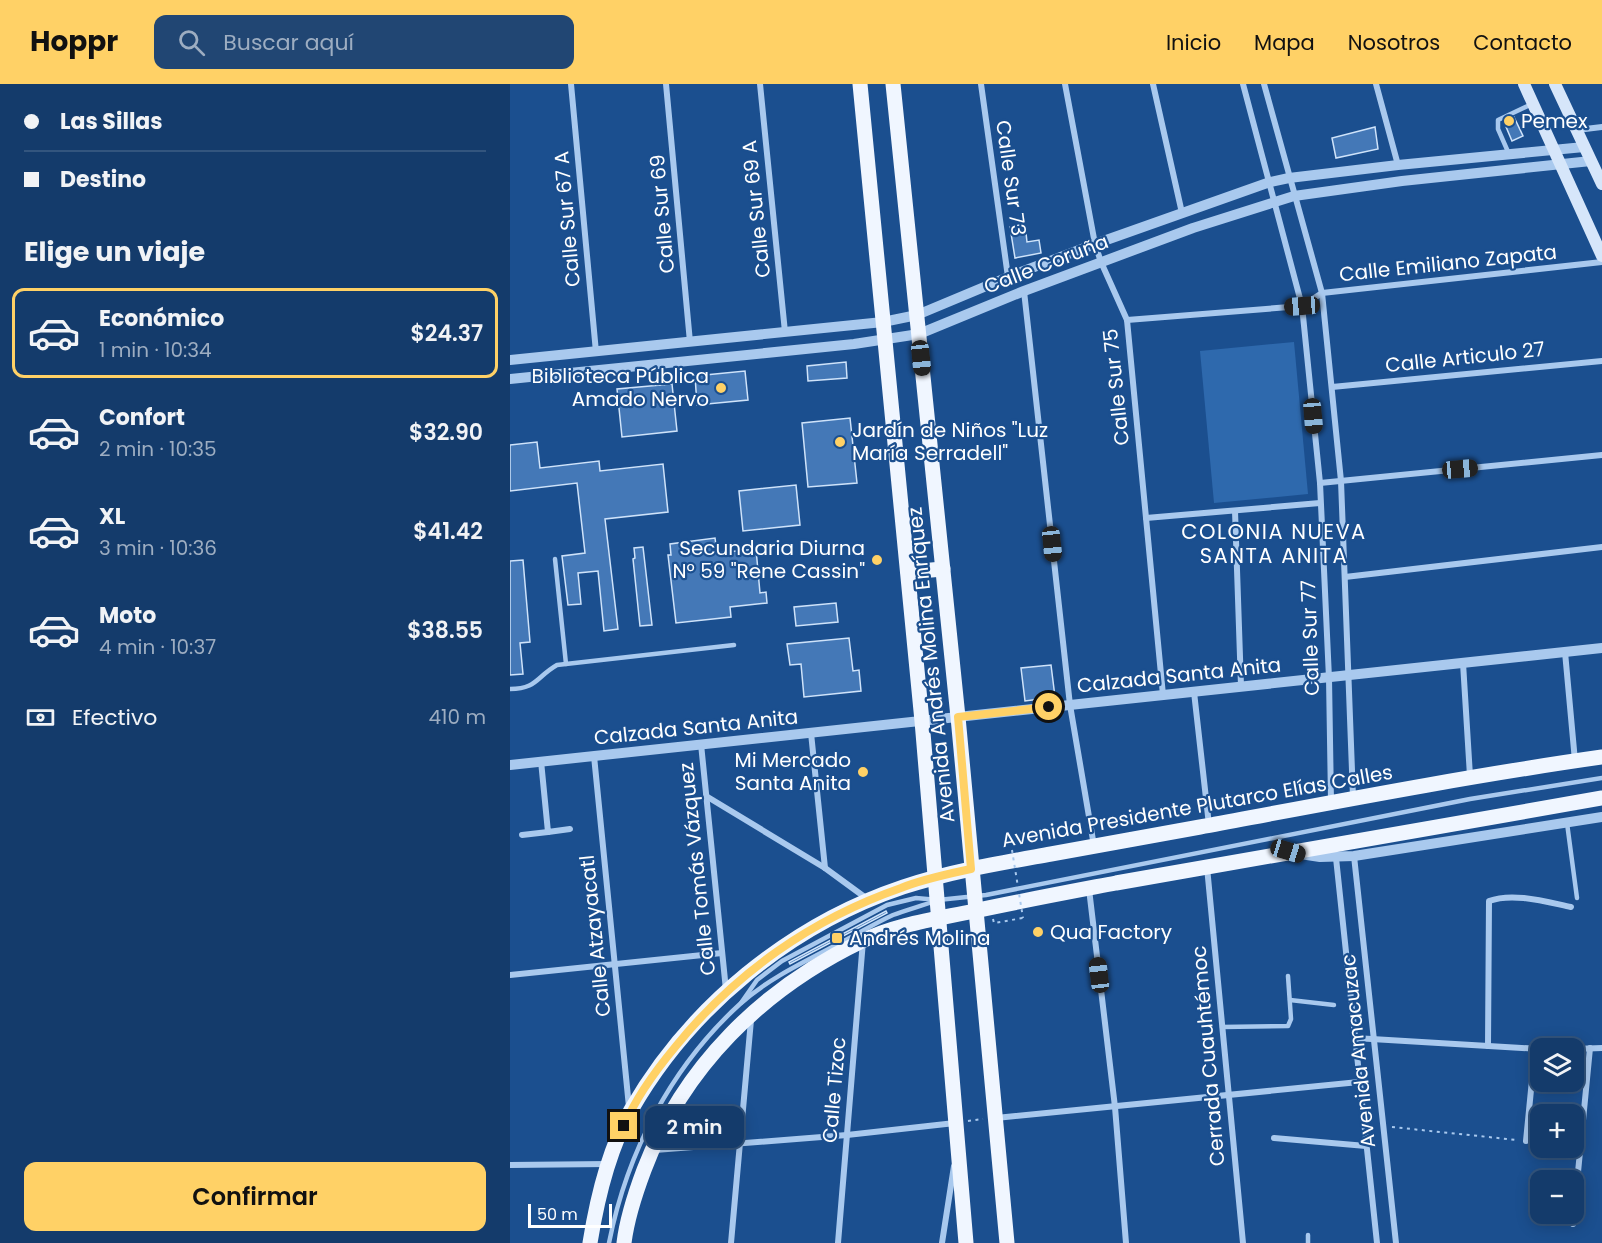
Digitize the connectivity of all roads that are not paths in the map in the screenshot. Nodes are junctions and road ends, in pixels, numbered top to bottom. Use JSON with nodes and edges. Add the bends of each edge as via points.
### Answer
{"nodes":[{"id":1,"x":571,"y":84,"type":"edge"},
{"id":2,"x":666,"y":84,"type":"edge"},
{"id":3,"x":760,"y":84,"type":"edge"},
{"id":4,"x":860,"y":84,"type":"edge"},
{"id":5,"x":893,"y":84,"type":"edge"},
{"id":6,"x":981,"y":84,"type":"edge"},
{"id":7,"x":1065,"y":84,"type":"edge"},
{"id":8,"x":1153,"y":84,"type":"edge"},
{"id":9,"x":1243,"y":84,"type":"edge"},
{"id":10,"x":1264,"y":84,"type":"edge"},
{"id":11,"x":1376,"y":84,"type":"edge"},
{"id":12,"x":1524,"y":84,"type":"edge"},
{"id":13,"x":1555,"y":84,"type":"edge"},
{"id":14,"x":1532,"y":104,"type":"junction"},
{"id":15,"x":1602,"y":127,"type":"edge"},
{"id":16,"x":1576,"y":130,"type":"junction"},
{"id":17,"x":1584,"y":147,"type":"junction"},
{"id":18,"x":1552,"y":150,"type":"junction"},
{"id":19,"x":1509,"y":154,"type":"junction"},
{"id":20,"x":1591,"y":161,"type":"junction"},
{"id":21,"x":1559,"y":164,"type":"junction"},
{"id":22,"x":1398,"y":165,"type":"junction"},
{"id":23,"x":1289,"y":178,"type":"junction"},
{"id":24,"x":1270,"y":182,"type":"junction"},
{"id":25,"x":1602,"y":184,"type":"edge"},
{"id":26,"x":1294,"y":196,"type":"junction"},
{"id":27,"x":1275,"y":201,"type":"junction"},
{"id":28,"x":1182,"y":213,"type":"junction"},
{"id":29,"x":1095,"y":244,"type":"junction"},
{"id":30,"x":1602,"y":256,"type":"edge"},
{"id":31,"x":1101,"y":262,"type":"junction"},
{"id":32,"x":1602,"y":262,"type":"edge"},
{"id":33,"x":1008,"y":277,"type":"junction"},
{"id":34,"x":1024,"y":291,"type":"junction"},
{"id":35,"x":1322,"y":293,"type":"junction"},
{"id":36,"x":1302,"y":306,"type":"junction"},
{"id":37,"x":917,"y":315,"type":"junction"},
{"id":38,"x":1127,"y":320,"type":"junction"},
{"id":39,"x":883,"y":322,"type":"junction"},
{"id":40,"x":785,"y":332,"type":"junction"},
{"id":41,"x":919,"y":334,"type":"junction"},
{"id":42,"x":885,"y":340,"type":"junction"},
{"id":43,"x":690,"y":342,"type":"junction"},
{"id":44,"x":596,"y":352,"type":"junction"},
{"id":45,"x":510,"y":360,"type":"edge"},
{"id":46,"x":1602,"y":361,"type":"edge"},
{"id":47,"x":510,"y":379,"type":"edge"},
{"id":48,"x":1332,"y":387,"type":"junction"},
{"id":49,"x":1602,"y":455,"type":"edge"},
{"id":50,"x":1341,"y":481,"type":"junction"},
{"id":51,"x":1320,"y":483,"type":"junction"},
{"id":52,"x":1320,"y":504,"type":"junction"},
{"id":53,"x":1236,"y":511,"type":"junction"},
{"id":54,"x":1146,"y":518,"type":"junction"},
{"id":55,"x":1602,"y":546,"type":"edge"},
{"id":56,"x":555,"y":559,"type":"dead end"},
{"id":57,"x":943,"y":569,"type":"junction"},
{"id":58,"x":908,"y":572,"type":"junction"},
{"id":59,"x":1345,"y":577,"type":"junction"},
{"id":60,"x":734,"y":645,"type":"dead end"},
{"id":61,"x":1602,"y":648,"type":"edge"},
{"id":62,"x":1564,"y":652,"type":"junction"},
{"id":63,"x":1463,"y":663,"type":"junction"},
{"id":64,"x":566,"y":664,"type":"junction"},
{"id":65,"x":1349,"y":675,"type":"junction"},
{"id":66,"x":1329,"y":678,"type":"junction"},
{"id":67,"x":1241,"y":686,"type":"junction"},
{"id":68,"x":510,"y":689,"type":"edge"},
{"id":69,"x":1194,"y":692,"type":"junction"},
{"id":70,"x":1163,"y":695,"type":"junction"},
{"id":71,"x":1070,"y":705,"type":"junction"},
{"id":72,"x":958,"y":717,"type":"junction"},
{"id":73,"x":922,"y":721,"type":"junction"},
{"id":74,"x":811,"y":732,"type":"junction"},
{"id":75,"x":700,"y":744,"type":"junction"},
{"id":76,"x":594,"y":756,"type":"junction"},
{"id":77,"x":1602,"y":757,"type":"edge"},
{"id":78,"x":541,"y":761,"type":"junction"},
{"id":79,"x":1575,"y":761,"type":"junction"},
{"id":80,"x":510,"y":765,"type":"edge"},
{"id":81,"x":1470,"y":778,"type":"junction"},
{"id":82,"x":1602,"y":778,"type":"edge"},
{"id":83,"x":706,"y":796,"type":"junction"},
{"id":84,"x":1602,"y":798,"type":"edge"},
{"id":85,"x":1353,"y":799,"type":"junction"},
{"id":86,"x":1331,"y":803,"type":"junction"},
{"id":87,"x":1602,"y":817,"type":"edge"},
{"id":88,"x":1567,"y":823,"type":"junction"},
{"id":89,"x":1209,"y":825,"type":"junction"},
{"id":90,"x":570,"y":829,"type":"dead end"},
{"id":91,"x":548,"y":832,"type":"junction"},
{"id":92,"x":522,"y":835,"type":"dead end"},
{"id":93,"x":1094,"y":846,"type":"junction"},
{"id":94,"x":1288,"y":851,"type":"junction"},
{"id":95,"x":1354,"y":856,"type":"junction"},
{"id":96,"x":1336,"y":858,"type":"junction"},
{"id":97,"x":1207,"y":867,"type":"junction"},
{"id":98,"x":825,"y":868,"type":"junction"},
{"id":99,"x":971,"y":869,"type":"junction"},
{"id":100,"x":936,"y":877,"type":"junction"},
{"id":101,"x":1089,"y":888,"type":"junction"},
{"id":102,"x":1577,"y":898,"type":"dead end"},
{"id":103,"x":938,"y":900,"type":"junction"},
{"id":104,"x":869,"y":901,"type":"junction"},
{"id":105,"x":974,"y":903,"type":"junction"},
{"id":106,"x":1571,"y":907,"type":"dead end"},
{"id":107,"x":940,"y":918,"type":"junction"},
{"id":108,"x":863,"y":940,"type":"junction"},
{"id":109,"x":722,"y":953,"type":"junction"},
{"id":110,"x":614,"y":966,"type":"junction"},
{"id":111,"x":510,"y":975,"type":"edge"},
{"id":112,"x":1288,"y":976,"type":"dead end"},
{"id":113,"x":726,"y":990,"type":"junction"},
{"id":114,"x":1290,"y":1000,"type":"junction"},
{"id":115,"x":1334,"y":1005,"type":"dead end"},
{"id":116,"x":746,"y":1009,"type":"junction"},
{"id":117,"x":1222,"y":1027,"type":"junction"},
{"id":118,"x":1355,"y":1038,"type":"junction"},
{"id":119,"x":1375,"y":1039,"type":"junction"},
{"id":120,"x":1488,"y":1047,"type":"junction"},
{"id":121,"x":1584,"y":1048,"type":"edge"},
{"id":122,"x":1590,"y":1048,"type":"junction"},
{"id":123,"x":1602,"y":1048,"type":"edge"},
{"id":124,"x":1530,"y":1049,"type":"edge"},
{"id":125,"x":1359,"y":1082,"type":"junction"},
{"id":126,"x":1532,"y":1092,"type":"edge"},
{"id":127,"x":1228,"y":1095,"type":"junction"},
{"id":128,"x":1114,"y":1107,"type":"junction"},
{"id":129,"x":630,"y":1112,"type":"junction"},
{"id":130,"x":995,"y":1118,"type":"junction"},
{"id":131,"x":956,"y":1123,"type":"junction"},
{"id":132,"x":847,"y":1135,"type":"junction"},
{"id":133,"x":1274,"y":1138,"type":"dead end"},
{"id":134,"x":1526,"y":1141,"type":"road end"},
{"id":135,"x":957,"y":1142,"type":"junction"},
{"id":136,"x":740,"y":1144,"type":"junction"},
{"id":137,"x":1366,"y":1146,"type":"junction"},
{"id":138,"x":651,"y":1151,"type":"junction"},
{"id":139,"x":609,"y":1164,"type":"junction"},
{"id":140,"x":510,"y":1165,"type":"edge"},
{"id":141,"x":1578,"y":1170,"type":"edge"},
{"id":142,"x":1308,"y":1235,"type":"dead end"},
{"id":143,"x":590,"y":1243,"type":"edge"},
{"id":144,"x":609,"y":1243,"type":"edge"},
{"id":145,"x":624,"y":1243,"type":"edge"},
{"id":146,"x":730,"y":1243,"type":"edge"},
{"id":147,"x":838,"y":1243,"type":"edge"},
{"id":148,"x":942,"y":1243,"type":"edge"},
{"id":149,"x":966,"y":1243,"type":"edge"},
{"id":150,"x":1007,"y":1243,"type":"edge"},
{"id":151,"x":1126,"y":1243,"type":"edge"},
{"id":152,"x":1243,"y":1243,"type":"edge"},
{"id":153,"x":1308,"y":1243,"type":"edge"},
{"id":154,"x":1377,"y":1243,"type":"edge"},
{"id":155,"x":1396,"y":1243,"type":"edge"}],
"edges":[{"from":1,"to":44,"type":"street","name":"Calle Sur 67 A"},
{"from":2,"to":43,"type":"street","name":"Calle Sur 69"},
{"from":3,"to":40,"type":"street","name":"Calle Sur 69 A"},
{"from":4,"to":39,"type":"main road","name":"Avenida Andrés Molina Enríquez"},
{"from":5,"to":37,"type":"main road","name":"Avenida Andrés Molina Enríquez"},
{"from":6,"to":33,"type":"street","name":"Calle Sur 73"},
{"from":7,"to":29,"type":"street","name":"Calle Sur 75"},
{"from":8,"to":28,"type":"street"},
{"from":9,"to":24,"type":"street","name":"Calle Sur 77"},
{"from":10,"to":23,"type":"street","name":"Calle Sur 77"},
{"from":11,"to":22,"type":"street"},
{"from":12,"to":14,"type":"main road"},
{"from":13,"to":16,"type":"main road"},
{"from":14,"to":18,"type":"main road"},
{"from":14,"to":19,"type":"lane","via":[[1498,120]]},
{"from":15,"to":16,"type":"street"},
{"from":16,"to":17,"type":"main road"},
{"from":17,"to":18,"type":"street","name":"Calle Coruña"},
{"from":17,"to":20,"type":"main road"},
{"from":18,"to":19,"type":"street","name":"Calle Coruña"},
{"from":18,"to":21,"type":"main road"},
{"from":19,"to":22,"type":"street","name":"Calle Coruña"},
{"from":20,"to":21,"type":"street","name":"Calle Coruña"},
{"from":20,"to":25,"type":"main road"},
{"from":21,"to":26,"type":"street","name":"Calle Coruña"},
{"from":21,"to":30,"type":"main road"},
{"from":22,"to":23,"type":"street","name":"Calle Coruña"},
{"from":23,"to":24,"type":"street","name":"Calle Coruña"},
{"from":23,"to":26,"type":"street","name":"Calle Sur 77"},
{"from":24,"to":27,"type":"street","name":"Calle Sur 77"},
{"from":24,"to":28,"type":"street","name":"Calle Coruña"},
{"from":26,"to":27,"type":"street","name":"Calle Coruña"},
{"from":26,"to":35,"type":"street","name":"Calle Sur 77"},
{"from":27,"to":31,"type":"street","name":"Calle Coruña"},
{"from":27,"to":36,"type":"street","name":"Calle Sur 77"},
{"from":28,"to":29,"type":"street","name":"Calle Coruña"},
{"from":29,"to":31,"type":"street","name":"Calle Sur 75"},
{"from":29,"to":33,"type":"street","name":"Calle Coruña"},
{"from":31,"to":34,"type":"street","name":"Calle Coruña"},
{"from":31,"to":38,"type":"street","name":"Calle Sur 75"},
{"from":32,"to":35,"type":"street","name":"Calle Emiliano Zapata"},
{"from":33,"to":37,"type":"street","name":"Calle Coruña"},
{"from":34,"to":41,"type":"street","name":"Calle Coruña"},
{"from":34,"to":71,"type":"street"},
{"from":35,"to":36,"type":"street","name":"Calle Emiliano Zapata"},
{"from":35,"to":48,"type":"street","name":"Calle Sur 77"},
{"from":36,"to":38,"type":"street"},
{"from":36,"to":51,"type":"street","name":"Calle Sur 77"},
{"from":37,"to":39,"type":"street","name":"Calle Coruña"},
{"from":37,"to":41,"type":"main road","name":"Avenida Andrés Molina Enríquez"},
{"from":38,"to":54,"type":"street","name":"Calle Sur 75"},
{"from":39,"to":40,"type":"street","name":"Calle Coruña"},
{"from":39,"to":42,"type":"main road","name":"Avenida Andrés Molina Enríquez"},
{"from":40,"to":43,"type":"street","name":"Calle Coruña"},
{"from":41,"to":42,"type":"street","name":"Calle Coruña"},
{"from":41,"to":57,"type":"main road","name":"Avenida Andrés Molina Enríquez"},
{"from":42,"to":47,"type":"street","name":"Calle Coruña"},
{"from":42,"to":58,"type":"main road","name":"Avenida Andrés Molina Enríquez"},
{"from":43,"to":44,"type":"street","name":"Calle Coruña"},
{"from":44,"to":45,"type":"street","name":"Calle Coruña"},
{"from":46,"to":48,"type":"street","name":"Calle Articulo 27"},
{"from":48,"to":50,"type":"street","name":"Calle Sur 77"},
{"from":49,"to":50,"type":"street"},
{"from":50,"to":51,"type":"street"},
{"from":50,"to":59,"type":"street","name":"Calle Sur 77"},
{"from":51,"to":52,"type":"street","name":"Calle Sur 77"},
{"from":52,"to":53,"type":"street"},
{"from":52,"to":66,"type":"street","name":"Calle Sur 77"},
{"from":53,"to":54,"type":"street"},
{"from":53,"to":67,"type":"street"},
{"from":54,"to":70,"type":"street","name":"Calle Sur 75"},
{"from":55,"to":59,"type":"street"},
{"from":56,"to":64,"type":"lane"},
{"from":57,"to":58,"type":"main road"},
{"from":57,"to":72,"type":"main road","name":"Avenida Andrés Molina Enríquez"},
{"from":58,"to":73,"type":"main road","name":"Avenida Andrés Molina Enríquez"},
{"from":59,"to":65,"type":"street","name":"Calle Sur 77"},
{"from":60,"to":64,"type":"lane"},
{"from":61,"to":62,"type":"street","name":"Calzada Santa Anita"},
{"from":62,"to":63,"type":"street","name":"Calzada Santa Anita"},
{"from":62,"to":79,"type":"street"},
{"from":63,"to":65,"type":"street","name":"Calzada Santa Anita"},
{"from":63,"to":81,"type":"street"},
{"from":64,"to":68,"type":"lane","via":[[548,670],[533,685]]},
{"from":65,"to":66,"type":"street","name":"Calzada Santa Anita"},
{"from":65,"to":85,"type":"street","name":"Calle Sur 77"},
{"from":66,"to":67,"type":"street","name":"Calzada Santa Anita"},
{"from":66,"to":86,"type":"street","name":"Calle Sur 77"},
{"from":67,"to":69,"type":"street","name":"Calzada Santa Anita"},
{"from":69,"to":70,"type":"street","name":"Calzada Santa Anita"},
{"from":69,"to":89,"type":"street"},
{"from":70,"to":71,"type":"street","name":"Calzada Santa Anita"},
{"from":71,"to":72,"type":"street","name":"Calzada Santa Anita"},
{"from":71,"to":93,"type":"street"},
{"from":72,"to":73,"type":"street","name":"Calzada Santa Anita"},
{"from":72,"to":99,"type":"main road","name":"Avenida Andrés Molina Enríquez"},
{"from":73,"to":74,"type":"street","name":"Calzada Santa Anita"},
{"from":73,"to":100,"type":"main road","name":"Avenida Andrés Molina Enríquez"},
{"from":74,"to":75,"type":"street","name":"Calzada Santa Anita"},
{"from":74,"to":98,"type":"street"},
{"from":75,"to":76,"type":"street","name":"Calzada Santa Anita"},
{"from":75,"to":83,"type":"street","name":"Calle Tomás Vázquez"},
{"from":76,"to":78,"type":"street","name":"Calzada Santa Anita"},
{"from":76,"to":110,"type":"street","name":"Calle Atzayacatl"},
{"from":77,"to":79,"type":"main road","name":"Avenida Presidente Plutarco Elías Calles"},
{"from":78,"to":80,"type":"street","name":"Calzada Santa Anita"},
{"from":78,"to":91,"type":"street"},
{"from":79,"to":81,"type":"main road","name":"Avenida Presidente Plutarco Elías Calles"},
{"from":81,"to":85,"type":"main road","name":"Avenida Presidente Plutarco Elías Calles"},
{"from":82,"to":105,"type":"lane","via":[[1470,800]]},
{"from":83,"to":98,"type":"street"},
{"from":83,"to":109,"type":"street","name":"Calle Tomás Vázquez"},
{"from":84,"to":94,"type":"main road"},
{"from":85,"to":86,"type":"main road","name":"Avenida Presidente Plutarco Elías Calles"},
{"from":86,"to":89,"type":"main road","name":"Avenida Presidente Plutarco Elías Calles"},
{"from":87,"to":88,"type":"street"},
{"from":88,"to":95,"type":"street"},
{"from":88,"to":102,"type":"lane"},
{"from":89,"to":93,"type":"main road","name":"Avenida Presidente Plutarco Elías Calles"},
{"from":90,"to":91,"type":"street"},
{"from":91,"to":92,"type":"street"},
{"from":93,"to":99,"type":"main road","name":"Avenida Presidente Plutarco Elías Calles"},
{"from":94,"to":96,"type":"street"},
{"from":94,"to":97,"type":"main road"},
{"from":95,"to":96,"type":"street"},
{"from":95,"to":119,"type":"street","name":"Avenida Amacuzac"},
{"from":96,"to":118,"type":"street","name":"Avenida Amacuzac"},
{"from":97,"to":101,"type":"main road"},
{"from":97,"to":117,"type":"street","name":"Cerrada Cuauhtémoc"},
{"from":98,"to":104,"type":"street"},
{"from":99,"to":100,"type":"main road","name":"Avenida Presidente Plutarco Elías Calles"},
{"from":99,"to":105,"type":"main road","name":"Avenida Andrés Molina Enríquez"},
{"from":100,"to":103,"type":"main road","name":"Avenida Andrés Molina Enríquez"},
{"from":100,"to":104,"type":"main road","name":"Avenida Presidente Plutarco Elías Calles"},
{"from":101,"to":105,"type":"main road"},
{"from":101,"to":128,"type":"street"},
{"from":103,"to":105,"type":"lane"},
{"from":103,"to":107,"type":"main road","name":"Avenida Andrés Molina Enríquez"},
{"from":103,"to":116,"type":"lane","via":[[893,915],[788,971]]},
{"from":103,"to":116,"type":"lane","via":[[916,898],[887,905],[783,961],[757,980]]},
{"from":104,"to":113,"type":"main road","name":"Avenida Presidente Plutarco Elías Calles","via":[[831,918],[759,963]]},
{"from":105,"to":107,"type":"main road"},
{"from":105,"to":130,"type":"main road","name":"Avenida Andrés Molina Enríquez"},
{"from":106,"to":120,"type":"street","via":[[1527,898],[1489,901]]},
{"from":107,"to":108,"type":"main road"},
{"from":107,"to":131,"type":"main road","name":"Avenida Andrés Molina Enríquez"},
{"from":108,"to":116,"type":"main road"},
{"from":108,"to":132,"type":"street","name":"Calle Tizoc"},
{"from":109,"to":110,"type":"street"},
{"from":109,"to":113,"type":"street","name":"Calle Tomás Vázquez"},
{"from":110,"to":111,"type":"street"},
{"from":110,"to":129,"type":"street","name":"Calle Atzayacatl"},
{"from":112,"to":114,"type":"lane"},
{"from":113,"to":129,"type":"main road","name":"Avenida Presidente Plutarco Elías Calles","via":[[667,1057]]},
{"from":114,"to":115,"type":"lane"},
{"from":114,"to":117,"type":"lane","via":[[1292,1018],[1287,1026]]},
{"from":116,"to":136,"type":"street"},
{"from":116,"to":138,"type":"main road","via":[[692,1078]]},
{"from":116,"to":144,"type":"lane","via":[[723,1021],[686,1064],[652,1115],[629,1168]]},
{"from":117,"to":127,"type":"street","name":"Cerrada Cuauhtémoc"},
{"from":118,"to":119,"type":"street"},
{"from":118,"to":125,"type":"street","name":"Avenida Amacuzac"},
{"from":119,"to":120,"type":"street"},
{"from":119,"to":155,"type":"street","name":"Avenida Amacuzac"},
{"from":120,"to":124,"type":"street"},
{"from":121,"to":122,"type":"street"},
{"from":122,"to":123,"type":"street"},
{"from":122,"to":141,"type":"street"},
{"from":125,"to":127,"type":"street"},
{"from":125,"to":137,"type":"street","name":"Avenida Amacuzac"},
{"from":126,"to":134,"type":"street"},
{"from":127,"to":128,"type":"street"},
{"from":127,"to":152,"type":"street","name":"Cerrada Cuauhtémoc"},
{"from":128,"to":130,"type":"street"},
{"from":128,"to":151,"type":"street"},
{"from":129,"to":139,"type":"main road","name":"Avenida Presidente Plutarco Elías Calles"},
{"from":130,"to":150,"type":"main road","name":"Avenida Andrés Molina Enríquez"},
{"from":131,"to":132,"type":"street"},
{"from":131,"to":135,"type":"main road","name":"Avenida Andrés Molina Enríquez"},
{"from":132,"to":136,"type":"street"},
{"from":132,"to":147,"type":"street","name":"Calle Tizoc"},
{"from":133,"to":137,"type":"street"},
{"from":135,"to":148,"type":"street"},
{"from":135,"to":149,"type":"main road","name":"Avenida Andrés Molina Enríquez"},
{"from":136,"to":138,"type":"street"},
{"from":136,"to":146,"type":"street"},
{"from":137,"to":154,"type":"street","name":"Avenida Amacuzac"},
{"from":138,"to":145,"type":"main road","via":[[637,1188]]},
{"from":139,"to":140,"type":"street"},
{"from":139,"to":143,"type":"main road","name":"Avenida Presidente Plutarco Elías Calles"},
{"from":142,"to":153,"type":"lane"}]}
